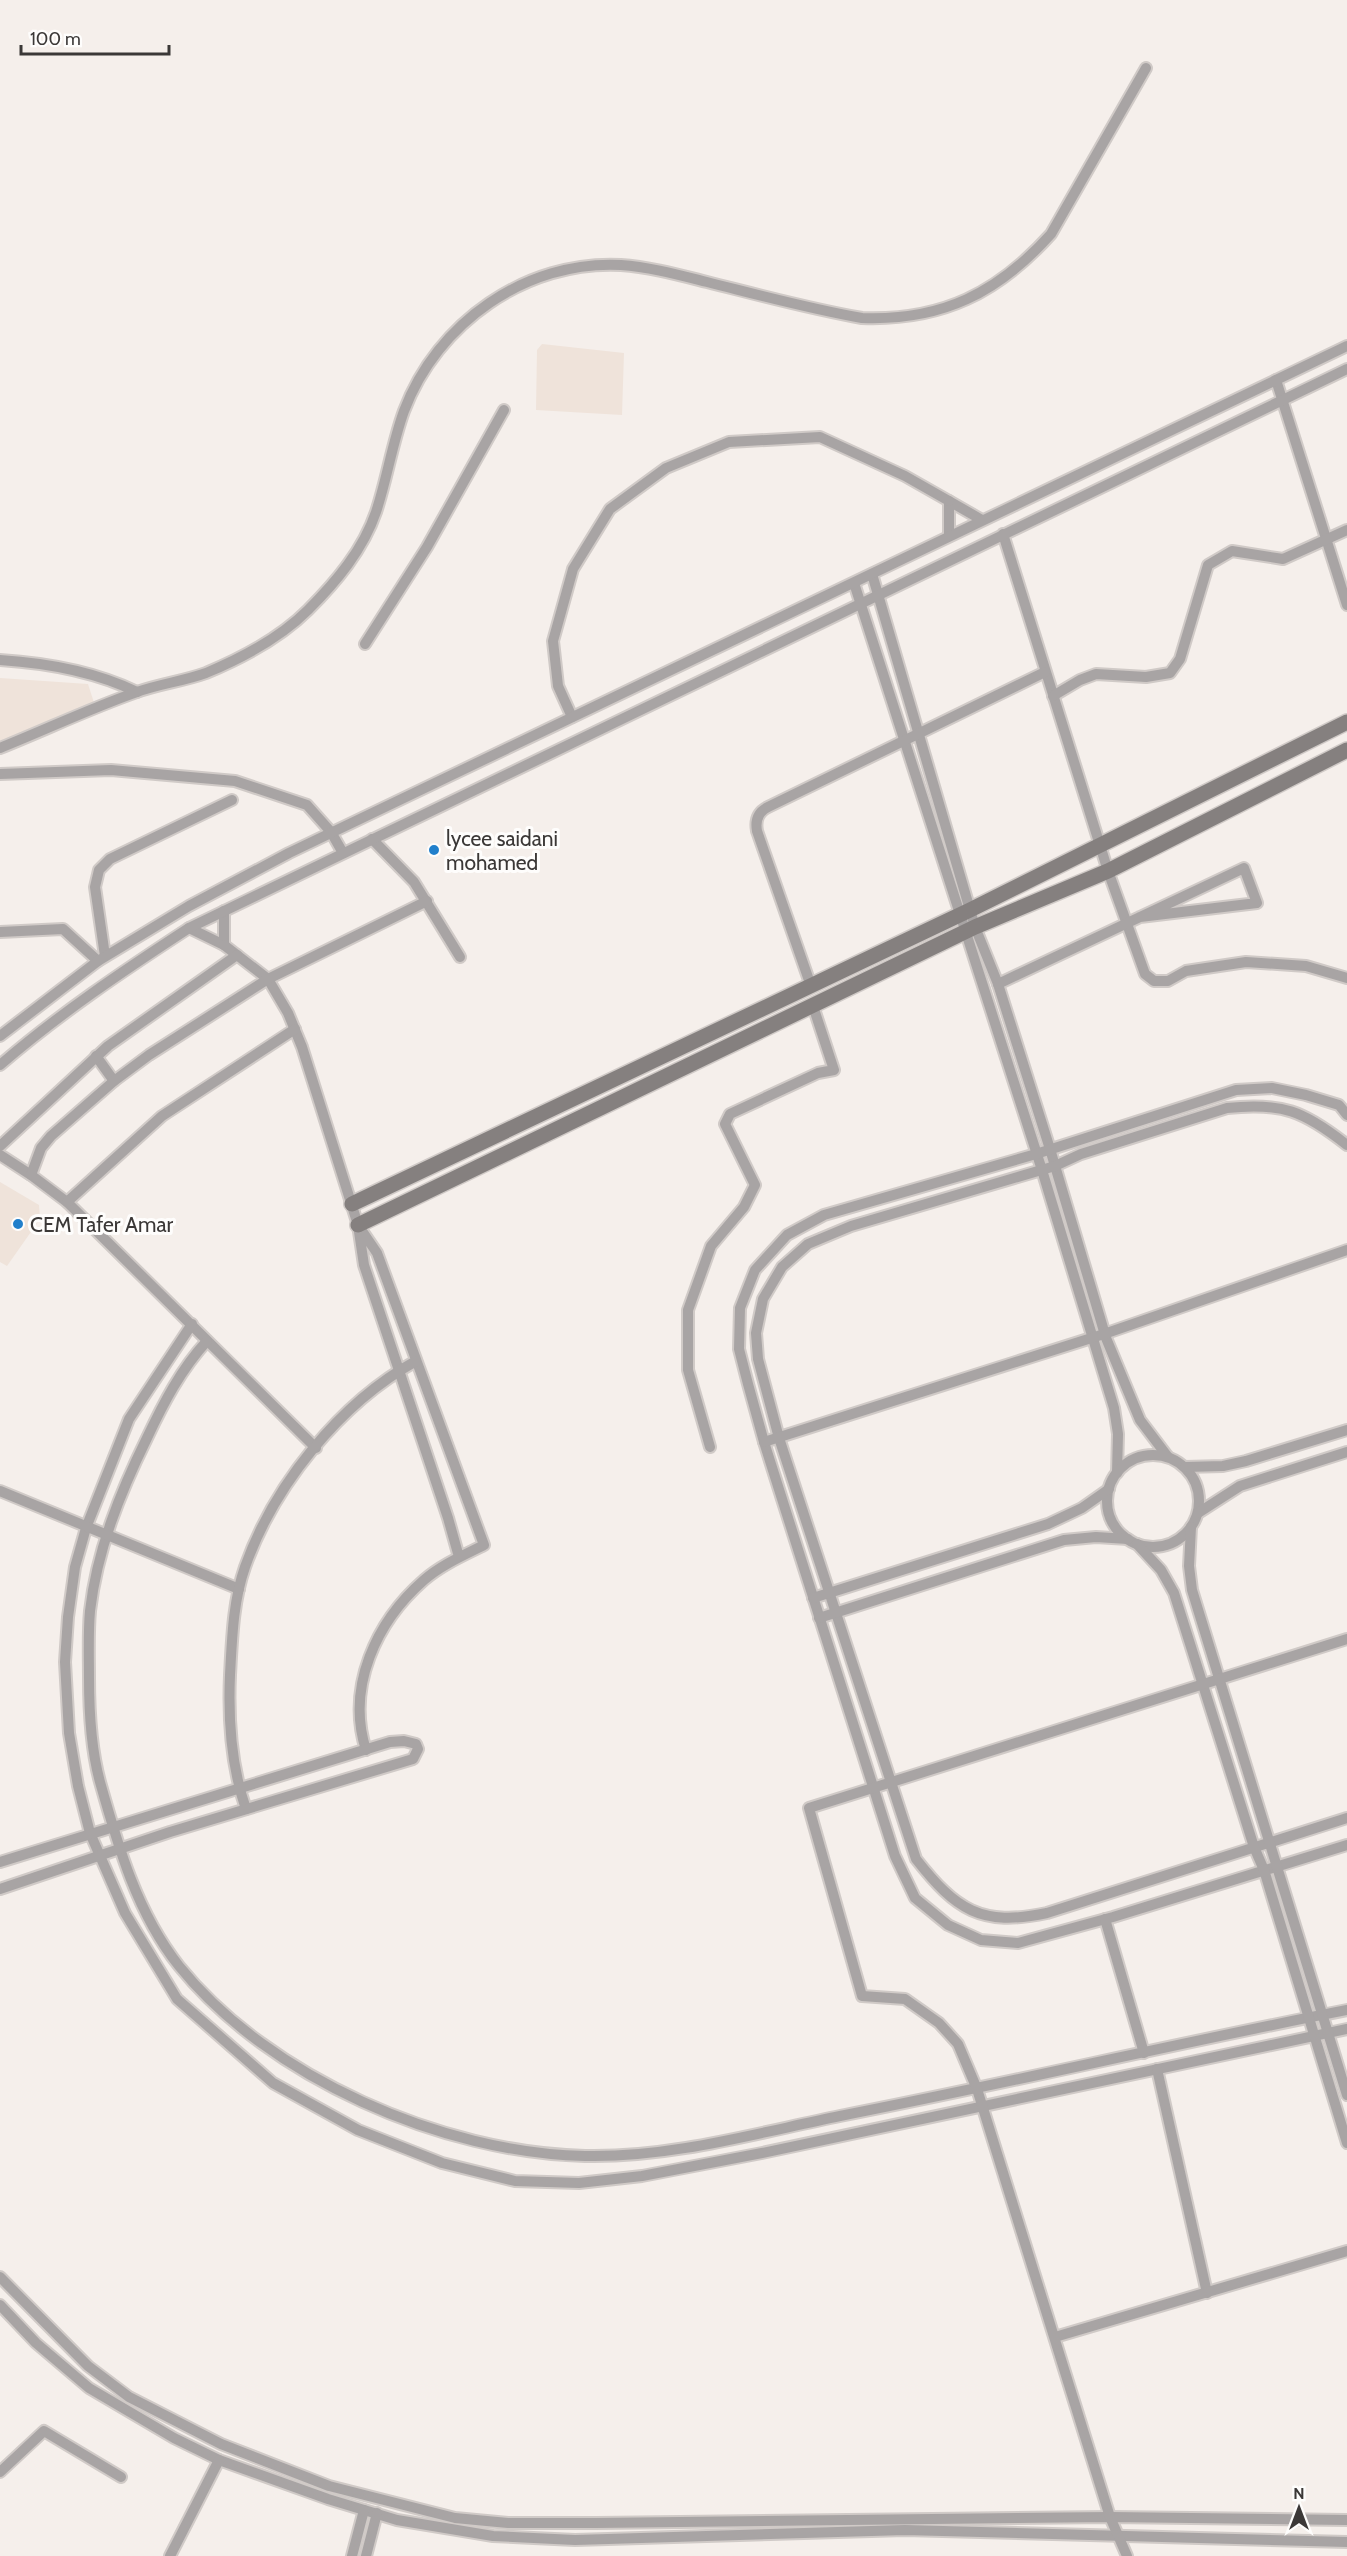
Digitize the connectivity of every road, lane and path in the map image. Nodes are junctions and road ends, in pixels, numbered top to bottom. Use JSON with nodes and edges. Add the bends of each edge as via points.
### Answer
{"nodes":[{"id":1,"x":1146,"y":68,"type":"dead end"},
{"id":2,"x":1347,"y":346,"type":"edge"},
{"id":3,"x":1347,"y":369,"type":"edge"},
{"id":4,"x":1276,"y":380,"type":"junction"},
{"id":5,"x":1283,"y":399,"type":"junction"},
{"id":6,"x":504,"y":410,"type":"dead end"},
{"id":7,"x":949,"y":501,"type":"junction"},
{"id":8,"x":982,"y":520,"type":"junction"},
{"id":9,"x":1347,"y":530,"type":"edge"},
{"id":10,"x":1003,"y":534,"type":"junction"},
{"id":11,"x":949,"y":536,"type":"junction"},
{"id":12,"x":1326,"y":540,"type":"junction"},
{"id":13,"x":873,"y":574,"type":"junction"},
{"id":14,"x":854,"y":583,"type":"junction"},
{"id":15,"x":879,"y":594,"type":"junction"},
{"id":16,"x":862,"y":603,"type":"junction"},
{"id":17,"x":1347,"y":605,"type":"edge"},
{"id":18,"x":364,"y":644,"type":"dead end"},
{"id":19,"x":0,"y":660,"type":"edge"},
{"id":20,"x":1045,"y":672,"type":"junction"},
{"id":21,"x":137,"y":692,"type":"junction"},
{"id":22,"x":1053,"y":696,"type":"junction"},
{"id":23,"x":572,"y":717,"type":"junction"},
{"id":24,"x":1347,"y":722,"type":"edge"},
{"id":25,"x":919,"y":732,"type":"junction"},
{"id":26,"x":903,"y":740,"type":"junction"},
{"id":27,"x":0,"y":748,"type":"edge"},
{"id":28,"x":1347,"y":750,"type":"edge"},
{"id":29,"x":0,"y":774,"type":"edge"},
{"id":30,"x":232,"y":800,"type":"dead end"},
{"id":31,"x":331,"y":832,"type":"junction"},
{"id":32,"x":372,"y":839,"type":"junction"},
{"id":33,"x":1101,"y":845,"type":"junction"},
{"id":34,"x":343,"y":853,"type":"junction"},
{"id":35,"x":1108,"y":871,"type":"junction"},
{"id":36,"x":427,"y":901,"type":"junction"},
{"id":37,"x":224,"y":911,"type":"junction"},
{"id":38,"x":965,"y":913,"type":"junction"},
{"id":39,"x":1140,"y":917,"type":"junction"},
{"id":40,"x":1127,"y":923,"type":"junction"},
{"id":41,"x":189,"y":928,"type":"junction"},
{"id":42,"x":970,"y":930,"type":"junction"},
{"id":43,"x":0,"y":932,"type":"edge"},
{"id":44,"x":224,"y":945,"type":"junction"},
{"id":45,"x":237,"y":955,"type":"junction"},
{"id":46,"x":460,"y":957,"type":"dead end"},
{"id":47,"x":102,"y":958,"type":"junction"},
{"id":48,"x":1347,"y":978,"type":"edge"},
{"id":49,"x":268,"y":980,"type":"junction"},
{"id":50,"x":998,"y":984,"type":"junction"},
{"id":51,"x":811,"y":986,"type":"junction"},
{"id":52,"x":813,"y":1006,"type":"junction"},
{"id":53,"x":296,"y":1029,"type":"junction"},
{"id":54,"x":0,"y":1036,"type":"edge"},
{"id":55,"x":96,"y":1056,"type":"junction"},
{"id":56,"x":0,"y":1065,"type":"edge"},
{"id":57,"x":114,"y":1081,"type":"junction"},
{"id":58,"x":1347,"y":1115,"type":"edge"},
{"id":59,"x":1347,"y":1145,"type":"edge"},
{"id":60,"x":0,"y":1146,"type":"edge"},
{"id":61,"x":1050,"y":1149,"type":"junction"},
{"id":62,"x":1036,"y":1154,"type":"junction"},
{"id":63,"x":0,"y":1155,"type":"edge"},
{"id":64,"x":1054,"y":1166,"type":"junction"},
{"id":65,"x":1042,"y":1170,"type":"junction"},
{"id":66,"x":31,"y":1175,"type":"junction"},
{"id":67,"x":68,"y":1202,"type":"junction"},
{"id":68,"x":352,"y":1204,"type":"junction"},
{"id":69,"x":358,"y":1225,"type":"junction"},
{"id":70,"x":1347,"y":1250,"type":"edge"},
{"id":71,"x":192,"y":1324,"type":"junction"},
{"id":72,"x":1104,"y":1334,"type":"junction"},
{"id":73,"x":1093,"y":1337,"type":"junction"},
{"id":74,"x":207,"y":1341,"type":"junction"},
{"id":75,"x":416,"y":1361,"type":"junction"},
{"id":76,"x":398,"y":1371,"type":"junction"},
{"id":77,"x":1347,"y":1430,"type":"edge"},
{"id":78,"x":779,"y":1438,"type":"junction"},
{"id":79,"x":764,"y":1442,"type":"junction"},
{"id":80,"x":710,"y":1447,"type":"dead end"},
{"id":81,"x":316,"y":1448,"type":"junction"},
{"id":82,"x":1347,"y":1452,"type":"edge"},
{"id":83,"x":1168,"y":1457,"type":"junction"},
{"id":84,"x":1185,"y":1467,"type":"junction"},
{"id":85,"x":1117,"y":1473,"type":"junction"},
{"id":86,"x":1109,"y":1489,"type":"junction"},
{"id":87,"x":0,"y":1491,"type":"edge"},
{"id":88,"x":1198,"y":1513,"type":"junction"},
{"id":89,"x":1191,"y":1527,"type":"junction"},
{"id":90,"x":86,"y":1528,"type":"junction"},
{"id":91,"x":106,"y":1536,"type":"junction"},
{"id":92,"x":1132,"y":1541,"type":"junction"},
{"id":93,"x":459,"y":1557,"type":"junction"},
{"id":94,"x":239,"y":1589,"type":"junction"},
{"id":95,"x":830,"y":1592,"type":"junction"},
{"id":96,"x":813,"y":1598,"type":"junction"},
{"id":97,"x":836,"y":1612,"type":"junction"},
{"id":98,"x":819,"y":1618,"type":"junction"},
{"id":99,"x":1347,"y":1639,"type":"edge"},
{"id":100,"x":1220,"y":1679,"type":"junction"},
{"id":101,"x":1202,"y":1685,"type":"junction"},
{"id":102,"x":366,"y":1750,"type":"junction"},
{"id":103,"x":891,"y":1782,"type":"junction"},
{"id":104,"x":239,"y":1788,"type":"junction"},
{"id":105,"x":874,"y":1788,"type":"junction"},
{"id":106,"x":246,"y":1809,"type":"junction"},
{"id":107,"x":1347,"y":1818,"type":"edge"},
{"id":108,"x":113,"y":1826,"type":"junction"},
{"id":109,"x":90,"y":1833,"type":"junction"},
{"id":110,"x":1270,"y":1842,"type":"junction"},
{"id":111,"x":1347,"y":1845,"type":"edge"},
{"id":112,"x":1254,"y":1847,"type":"junction"},
{"id":113,"x":120,"y":1850,"type":"junction"},
{"id":114,"x":100,"y":1856,"type":"junction"},
{"id":115,"x":0,"y":1862,"type":"edge"},
{"id":116,"x":1278,"y":1866,"type":"junction"},
{"id":117,"x":1264,"y":1870,"type":"junction"},
{"id":118,"x":0,"y":1889,"type":"edge"},
{"id":119,"x":1105,"y":1919,"type":"junction"},
{"id":120,"x":1347,"y":2010,"type":"edge"},
{"id":121,"x":1323,"y":2015,"type":"junction"},
{"id":122,"x":1309,"y":2018,"type":"junction"},
{"id":123,"x":1347,"y":2029,"type":"edge"},
{"id":124,"x":1328,"y":2033,"type":"junction"},
{"id":125,"x":1315,"y":2036,"type":"junction"},
{"id":126,"x":1144,"y":2053,"type":"junction"},
{"id":127,"x":1157,"y":2069,"type":"junction"},
{"id":128,"x":977,"y":2089,"type":"junction"},
{"id":129,"x":1347,"y":2095,"type":"edge"},
{"id":130,"x":982,"y":2106,"type":"junction"},
{"id":131,"x":1347,"y":2142,"type":"edge"},
{"id":132,"x":1347,"y":2251,"type":"edge"},
{"id":133,"x":0,"y":2277,"type":"edge"},
{"id":134,"x":1206,"y":2293,"type":"junction"},
{"id":135,"x":0,"y":2305,"type":"edge"},
{"id":136,"x":1054,"y":2337,"type":"junction"},
{"id":137,"x":219,"y":2460,"type":"junction"},
{"id":138,"x":0,"y":2472,"type":"edge"},
{"id":139,"x":121,"y":2478,"type":"dead end"},
{"id":140,"x":364,"y":2510,"type":"junction"},
{"id":141,"x":377,"y":2513,"type":"junction"},
{"id":142,"x":1110,"y":2517,"type":"junction"},
{"id":143,"x":1347,"y":2520,"type":"edge"},
{"id":144,"x":1120,"y":2536,"type":"junction"},
{"id":145,"x":1347,"y":2542,"type":"edge"},
{"id":146,"x":170,"y":2556,"type":"edge"},
{"id":147,"x":352,"y":2556,"type":"edge"},
{"id":148,"x":366,"y":2556,"type":"edge"},
{"id":149,"x":1127,"y":2556,"type":"edge"}],
"edges":[{"from":1,"to":21,"type":"street","via":[[1051,234],[1030,257],[991,287],[939,311],[898,318],[862,318],[666,273],[613,265],[541,277],[484,305],[456,329],[415,384],[375,514],[355,555],[333,584],[279,635],[205,673]]},
{"from":2,"to":4,"type":"street"},
{"from":3,"to":5,"type":"street"},
{"from":4,"to":5,"type":"street"},
{"from":4,"to":8,"type":"street"},
{"from":5,"to":10,"type":"street"},
{"from":5,"to":12,"type":"street"},
{"from":6,"to":18,"type":"street","via":[[427,547]]},
{"from":7,"to":8,"type":"street"},
{"from":7,"to":11,"type":"street"},
{"from":7,"to":23,"type":"street","via":[[820,437],[729,442],[666,468],[610,509],[573,569],[553,641],[558,686]]},
{"from":8,"to":11,"type":"street"},
{"from":9,"to":12,"type":"street"},
{"from":10,"to":15,"type":"street"},
{"from":10,"to":20,"type":"street"},
{"from":11,"to":13,"type":"street"},
{"from":12,"to":17,"type":"street"},
{"from":12,"to":22,"type":"street","via":[[1283,559],[1232,551],[1208,565],[1180,659],[1170,673],[1146,677],[1096,674]]},
{"from":13,"to":14,"type":"street"},
{"from":13,"to":15,"type":"street"},
{"from":14,"to":16,"type":"street"},
{"from":14,"to":23,"type":"street"},
{"from":15,"to":16,"type":"street"},
{"from":15,"to":25,"type":"street"},
{"from":16,"to":26,"type":"street"},
{"from":16,"to":32,"type":"street"},
{"from":19,"to":21,"type":"street","via":[[43,663],[114,681]]},
{"from":20,"to":22,"type":"street"},
{"from":20,"to":25,"type":"street"},
{"from":21,"to":27,"type":"street"},
{"from":22,"to":33,"type":"street"},
{"from":23,"to":31,"type":"street"},
{"from":24,"to":33,"type":"street"},
{"from":25,"to":26,"type":"street"},
{"from":25,"to":38,"type":"street"},
{"from":26,"to":38,"type":"street"},
{"from":26,"to":51,"type":"street","via":[[768,807],[757,819]]},
{"from":28,"to":35,"type":"street"},
{"from":29,"to":31,"type":"street","via":[[111,770],[235,781],[307,805]]},
{"from":30,"to":47,"type":"street","via":[[110,859],[99,870],[95,887]]},
{"from":31,"to":34,"type":"street"},
{"from":31,"to":47,"type":"street","via":[[189,906]]},
{"from":32,"to":34,"type":"street"},
{"from":32,"to":36,"type":"street"},
{"from":33,"to":35,"type":"street"},
{"from":33,"to":38,"type":"street"},
{"from":34,"to":37,"type":"street"},
{"from":35,"to":40,"type":"street"},
{"from":35,"to":42,"type":"street"},
{"from":36,"to":46,"type":"street"},
{"from":36,"to":49,"type":"street"},
{"from":37,"to":41,"type":"street"},
{"from":37,"to":44,"type":"street"},
{"from":38,"to":42,"type":"street"},
{"from":38,"to":51,"type":"street"},
{"from":39,"to":39,"type":"street","via":[[1176,913],[1257,903],[1244,868]]},
{"from":39,"to":40,"type":"street"},
{"from":40,"to":48,"type":"street","via":[[1145,974],[1154,981],[1168,981],[1186,971],[1246,962],[1306,966]]},
{"from":40,"to":50,"type":"street"},
{"from":41,"to":44,"type":"street"},
{"from":41,"to":56,"type":"street","via":[[112,978]]},
{"from":42,"to":50,"type":"street"},
{"from":42,"to":52,"type":"street"},
{"from":42,"to":62,"type":"street"},
{"from":43,"to":47,"type":"street","via":[[63,929]]},
{"from":44,"to":45,"type":"street"},
{"from":45,"to":49,"type":"street"},
{"from":45,"to":55,"type":"street"},
{"from":47,"to":54,"type":"street"},
{"from":49,"to":53,"type":"street"},
{"from":49,"to":57,"type":"street"},
{"from":50,"to":61,"type":"street"},
{"from":51,"to":68,"type":"street"},
{"from":52,"to":69,"type":"street"},
{"from":52,"to":80,"type":"street","via":[[834,1071],[818,1073],[730,1114],[725,1124],[755,1185],[744,1207],[711,1246],[688,1310],[688,1370]]},
{"from":53,"to":67,"type":"street","via":[[162,1116]]},
{"from":53,"to":68,"type":"street"},
{"from":55,"to":57,"type":"street"},
{"from":55,"to":60,"type":"street"},
{"from":57,"to":66,"type":"street","via":[[46,1142]]},
{"from":58,"to":61,"type":"street","via":[[1339,1106],[1306,1095],[1272,1088],[1236,1090]]},
{"from":59,"to":64,"type":"street","via":[[1302,1114],[1275,1106],[1252,1105],[1227,1108]]},
{"from":61,"to":62,"type":"street"},
{"from":61,"to":64,"type":"street"},
{"from":62,"to":65,"type":"street"},
{"from":62,"to":79,"type":"street","via":[[824,1215],[787,1235],[755,1270],[740,1308],[739,1348]]},
{"from":63,"to":66,"type":"street"},
{"from":64,"to":65,"type":"street"},
{"from":64,"to":72,"type":"street"},
{"from":65,"to":73,"type":"street"},
{"from":65,"to":78,"type":"street","via":[[851,1226],[808,1244],[782,1267],[763,1299],[756,1333],[758,1359]]},
{"from":66,"to":67,"type":"street"},
{"from":67,"to":71,"type":"street"},
{"from":68,"to":69,"type":"street"},
{"from":69,"to":75,"type":"street","via":[[377,1252]]},
{"from":69,"to":76,"type":"street","via":[[364,1265]]},
{"from":70,"to":72,"type":"street"},
{"from":71,"to":74,"type":"street"},
{"from":71,"to":90,"type":"street","via":[[129,1419]]},
{"from":72,"to":73,"type":"street"},
{"from":72,"to":83,"type":"street","via":[[1140,1420]]},
{"from":73,"to":78,"type":"street"},
{"from":73,"to":85,"type":"street","via":[[1117,1420]]},
{"from":74,"to":81,"type":"street"},
{"from":74,"to":91,"type":"street","via":[[163,1404]]},
{"from":75,"to":76,"type":"street"},
{"from":75,"to":93,"type":"street","via":[[484,1545]]},
{"from":76,"to":81,"type":"street","via":[[346,1414]]},
{"from":76,"to":93,"type":"street"},
{"from":77,"to":84,"type":"street","via":[[1234,1464]]},
{"from":78,"to":79,"type":"street"},
{"from":78,"to":95,"type":"street"},
{"from":79,"to":96,"type":"street"},
{"from":81,"to":94,"type":"street","via":[[267,1516]]},
{"from":82,"to":88,"type":"street","via":[[1240,1486]]},
{"from":83,"to":84,"type":"street"},
{"from":83,"to":85,"type":"street","via":[[1140,1457]]},
{"from":84,"to":88,"type":"street","via":[[1199,1493]]},
{"from":85,"to":86,"type":"street"},
{"from":86,"to":92,"type":"street","via":[[1108,1512],[1112,1522]]},
{"from":86,"to":95,"type":"street","via":[[1082,1508],[1048,1524]]},
{"from":87,"to":90,"type":"street"},
{"from":88,"to":89,"type":"street"},
{"from":89,"to":92,"type":"street","via":[[1172,1543],[1161,1546]]},
{"from":89,"to":100,"type":"street","via":[[1192,1590]]},
{"from":90,"to":91,"type":"street"},
{"from":90,"to":109,"type":"street","via":[[75,1567],[65,1662],[69,1733]]},
{"from":91,"to":94,"type":"street"},
{"from":91,"to":108,"type":"street","via":[[90,1611],[89,1705],[97,1770]]},
{"from":92,"to":97,"type":"street","via":[[1096,1537],[1064,1540]]},
{"from":92,"to":101,"type":"street","via":[[1161,1570],[1174,1593]]},
{"from":93,"to":102,"type":"street","via":[[424,1579],[391,1614],[374,1643],[363,1678],[359,1716]]},
{"from":94,"to":104,"type":"street","via":[[234,1612],[229,1708]]},
{"from":95,"to":96,"type":"street"},
{"from":95,"to":97,"type":"street"},
{"from":96,"to":98,"type":"street"},
{"from":97,"to":98,"type":"street"},
{"from":97,"to":103,"type":"street"},
{"from":98,"to":105,"type":"street"},
{"from":99,"to":100,"type":"street"},
{"from":100,"to":101,"type":"street"},
{"from":100,"to":110,"type":"street"},
{"from":101,"to":103,"type":"street"},
{"from":101,"to":112,"type":"street"},
{"from":102,"to":104,"type":"street"},
{"from":102,"to":106,"type":"street","via":[[404,1741],[416,1744],[418,1749],[413,1759]]},
{"from":103,"to":105,"type":"street"},
{"from":103,"to":112,"type":"street","via":[[916,1859],[938,1887],[966,1908],[994,1918],[1047,1913]]},
{"from":104,"to":106,"type":"street"},
{"from":104,"to":108,"type":"street"},
{"from":105,"to":119,"type":"street","via":[[895,1856],[915,1898],[948,1925],[981,1940],[1018,1943]]},
{"from":105,"to":128,"type":"street","via":[[809,1808],[862,1996],[904,1999],[939,2024],[958,2044]]},
{"from":106,"to":113,"type":"street"},
{"from":107,"to":110,"type":"street"},
{"from":108,"to":109,"type":"street"},
{"from":108,"to":113,"type":"street"},
{"from":109,"to":114,"type":"street"},
{"from":109,"to":115,"type":"street"},
{"from":110,"to":112,"type":"street"},
{"from":110,"to":116,"type":"street"},
{"from":111,"to":116,"type":"street"},
{"from":112,"to":117,"type":"street"},
{"from":113,"to":114,"type":"street"},
{"from":113,"to":128,"type":"street","via":[[143,1908],[178,1964],[224,2015],[279,2057],[322,2082],[417,2125],[518,2150],[585,2156],[660,2151]]},
{"from":114,"to":118,"type":"street"},
{"from":114,"to":130,"type":"street","via":[[125,1913],[177,1999],[273,2084],[358,2130],[442,2163],[515,2181],[579,2183],[729,2160]]},
{"from":116,"to":117,"type":"street"},
{"from":116,"to":121,"type":"street"},
{"from":117,"to":119,"type":"street"},
{"from":117,"to":122,"type":"street"},
{"from":119,"to":126,"type":"street"},
{"from":120,"to":121,"type":"street"},
{"from":121,"to":122,"type":"street"},
{"from":121,"to":124,"type":"street"},
{"from":122,"to":125,"type":"street"},
{"from":122,"to":126,"type":"street"},
{"from":123,"to":124,"type":"street"},
{"from":124,"to":125,"type":"street"},
{"from":124,"to":129,"type":"street"},
{"from":125,"to":127,"type":"street"},
{"from":125,"to":131,"type":"street"},
{"from":126,"to":128,"type":"street"},
{"from":127,"to":130,"type":"street"},
{"from":127,"to":134,"type":"street"},
{"from":128,"to":130,"type":"street"},
{"from":130,"to":136,"type":"street"},
{"from":132,"to":134,"type":"street"},
{"from":133,"to":142,"type":"street","via":[[88,2366],[129,2397],[221,2444],[329,2487],[455,2518],[508,2523],[596,2523]]},
{"from":134,"to":136,"type":"street"},
{"from":135,"to":137,"type":"street","via":[[36,2343],[89,2388]]},
{"from":136,"to":142,"type":"street"},
{"from":137,"to":140,"type":"street"},
{"from":137,"to":146,"type":"street"},
{"from":138,"to":139,"type":"street","via":[[44,2431]]},
{"from":140,"to":141,"type":"street"},
{"from":140,"to":147,"type":"street"},
{"from":141,"to":144,"type":"street","via":[[493,2536],[575,2540],[905,2530]]},
{"from":141,"to":148,"type":"street"},
{"from":142,"to":143,"type":"street"},
{"from":142,"to":144,"type":"street"},
{"from":144,"to":145,"type":"street"},
{"from":144,"to":149,"type":"street"}]}
